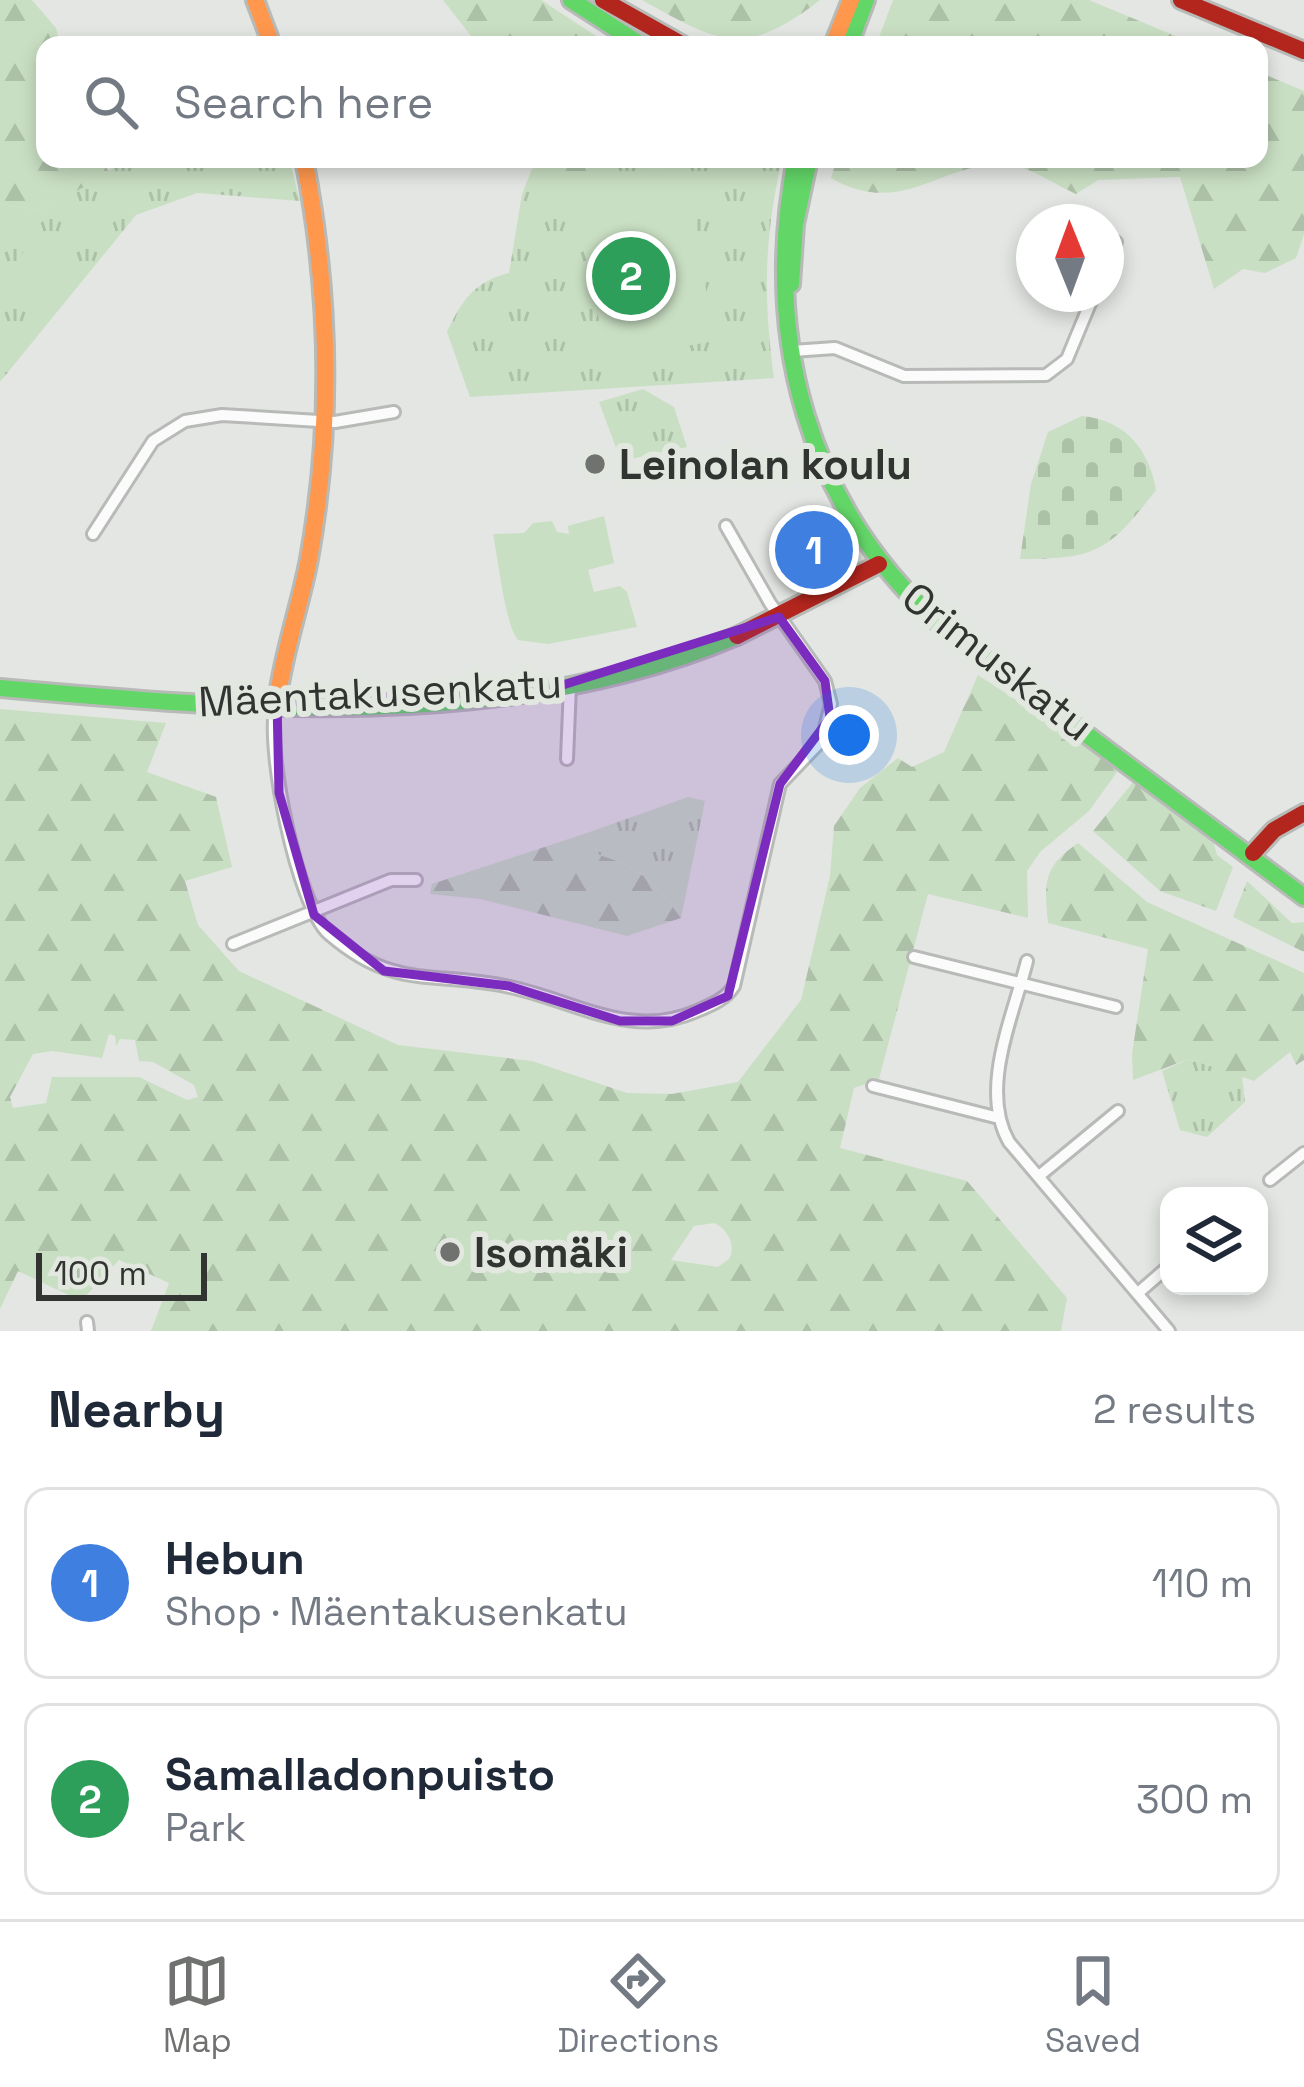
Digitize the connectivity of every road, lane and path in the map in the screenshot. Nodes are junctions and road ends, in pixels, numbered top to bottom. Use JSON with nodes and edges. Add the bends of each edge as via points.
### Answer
{"nodes":[{"id":1,"x":255,"y":0,"type":"edge"},
{"id":2,"x":571,"y":0,"type":"edge"},
{"id":3,"x":603,"y":0,"type":"edge"},
{"id":4,"x":851,"y":0,"type":"edge"},
{"id":5,"x":866,"y":0,"type":"edge"},
{"id":6,"x":1181,"y":0,"type":"edge"},
{"id":7,"x":269,"y":36,"type":"edge"},
{"id":8,"x":627,"y":36,"type":"edge"},
{"id":9,"x":667,"y":36,"type":"edge"},
{"id":10,"x":837,"y":36,"type":"edge"},
{"id":11,"x":852,"y":36,"type":"edge"},
{"id":12,"x":1268,"y":36,"type":"edge"},
{"id":13,"x":1268,"y":36,"type":"edge"},
{"id":14,"x":1304,"y":51,"type":"edge"},
{"id":15,"x":305,"y":168,"type":"edge"},
{"id":16,"x":794,"y":168,"type":"edge"},
{"id":17,"x":807,"y":168,"type":"edge"},
{"id":18,"x":1087,"y":312,"type":"edge"},
{"id":19,"x":792,"y":351,"type":"junction"},
{"id":20,"x":394,"y":412,"type":"dead end"},
{"id":21,"x":326,"y":422,"type":"junction"},
{"id":22,"x":726,"y":526,"type":"dead end"},
{"id":23,"x":93,"y":534,"type":"dead end"},
{"id":24,"x":879,"y":564,"type":"junction"},
{"id":25,"x":779,"y":617,"type":"junction"},
{"id":26,"x":570,"y":685,"type":"junction"},
{"id":27,"x":0,"y":688,"type":"edge"},
{"id":28,"x":277,"y":701,"type":"junction"},
{"id":29,"x":567,"y":759,"type":"dead end"},
{"id":30,"x":1304,"y":813,"type":"edge"},
{"id":31,"x":1253,"y":853,"type":"junction"},
{"id":32,"x":416,"y":880,"type":"dead end"},
{"id":33,"x":1304,"y":897,"type":"edge"},
{"id":34,"x":314,"y":915,"type":"junction"},
{"id":35,"x":233,"y":944,"type":"dead end"},
{"id":36,"x":914,"y":957,"type":"dead end"},
{"id":37,"x":1027,"y":961,"type":"dead end"},
{"id":38,"x":1022,"y":983,"type":"junction"},
{"id":39,"x":1116,"y":1007,"type":"dead end"},
{"id":40,"x":873,"y":1087,"type":"dead end"},
{"id":41,"x":1118,"y":1111,"type":"dead end"},
{"id":42,"x":995,"y":1117,"type":"junction"},
{"id":43,"x":1304,"y":1153,"type":"edge"},
{"id":44,"x":1039,"y":1176,"type":"junction"},
{"id":45,"x":1270,"y":1180,"type":"dead end"},
{"id":46,"x":1160,"y":1275,"type":"edge"},
{"id":47,"x":1138,"y":1293,"type":"junction"},
{"id":48,"x":1169,"y":1331,"type":"edge"}],
"edges":[{"from":1,"to":7,"type":"main road"},
{"from":2,"to":8,"type":"main road"},
{"from":3,"to":9,"type":"main road"},
{"from":4,"to":10,"type":"main road"},
{"from":5,"to":11,"type":"main road"},
{"from":6,"to":12,"type":"main road"},
{"from":13,"to":14,"type":"main road"},
{"from":15,"to":21,"type":"main road","via":[[324,288]]},
{"from":16,"to":19,"type":"main road","name":"Orimuskatu","via":[[779,244]]},
{"from":17,"to":19,"type":"main road","name":"Orimuskatu","via":[[795,224]]},
{"from":18,"to":19,"type":"street","via":[[1067,359],[1046,375],[904,376],[835,348]]},
{"from":19,"to":24,"type":"main road","name":"Orimuskatu","via":[[820,452]]},
{"from":20,"to":21,"type":"street"},
{"from":21,"to":23,"type":"street","via":[[222,416],[172,427],[145,452]]},
{"from":21,"to":28,"type":"main road","via":[[315,525]]},
{"from":22,"to":25,"type":"street"},
{"from":24,"to":25,"type":"main road","name":"Mäentakusenkatu"},
{"from":24,"to":31,"type":"main road","name":"Orimuskatu","via":[[985,660]]},
{"from":25,"to":26,"type":"main road","name":"Mäentakusenkatu","via":[[706,649]]},
{"from":25,"to":34,"type":"street","via":[[825,681],[830,718],[822,740],[780,784],[728,996],[671,1021],[620,1022],[509,986],[384,971]]},
{"from":26,"to":28,"type":"main road","name":"Mäentakusenkatu"},
{"from":26,"to":29,"type":"street"},
{"from":27,"to":28,"type":"main road","name":"Mäentakusenkatu"},
{"from":28,"to":34,"type":"street","via":[[271,724],[279,793]]},
{"from":30,"to":31,"type":"main road"},
{"from":31,"to":33,"type":"main road","name":"Orimuskatu"},
{"from":32,"to":34,"type":"street","via":[[391,880]]},
{"from":34,"to":35,"type":"street"},
{"from":36,"to":38,"type":"street"},
{"from":37,"to":38,"type":"street"},
{"from":38,"to":39,"type":"street"},
{"from":38,"to":42,"type":"street"},
{"from":40,"to":42,"type":"street"},
{"from":41,"to":44,"type":"street"},
{"from":42,"to":44,"type":"street"},
{"from":43,"to":45,"type":"street"},
{"from":44,"to":47,"type":"street"},
{"from":46,"to":47,"type":"street"},
{"from":47,"to":48,"type":"street"}]}
